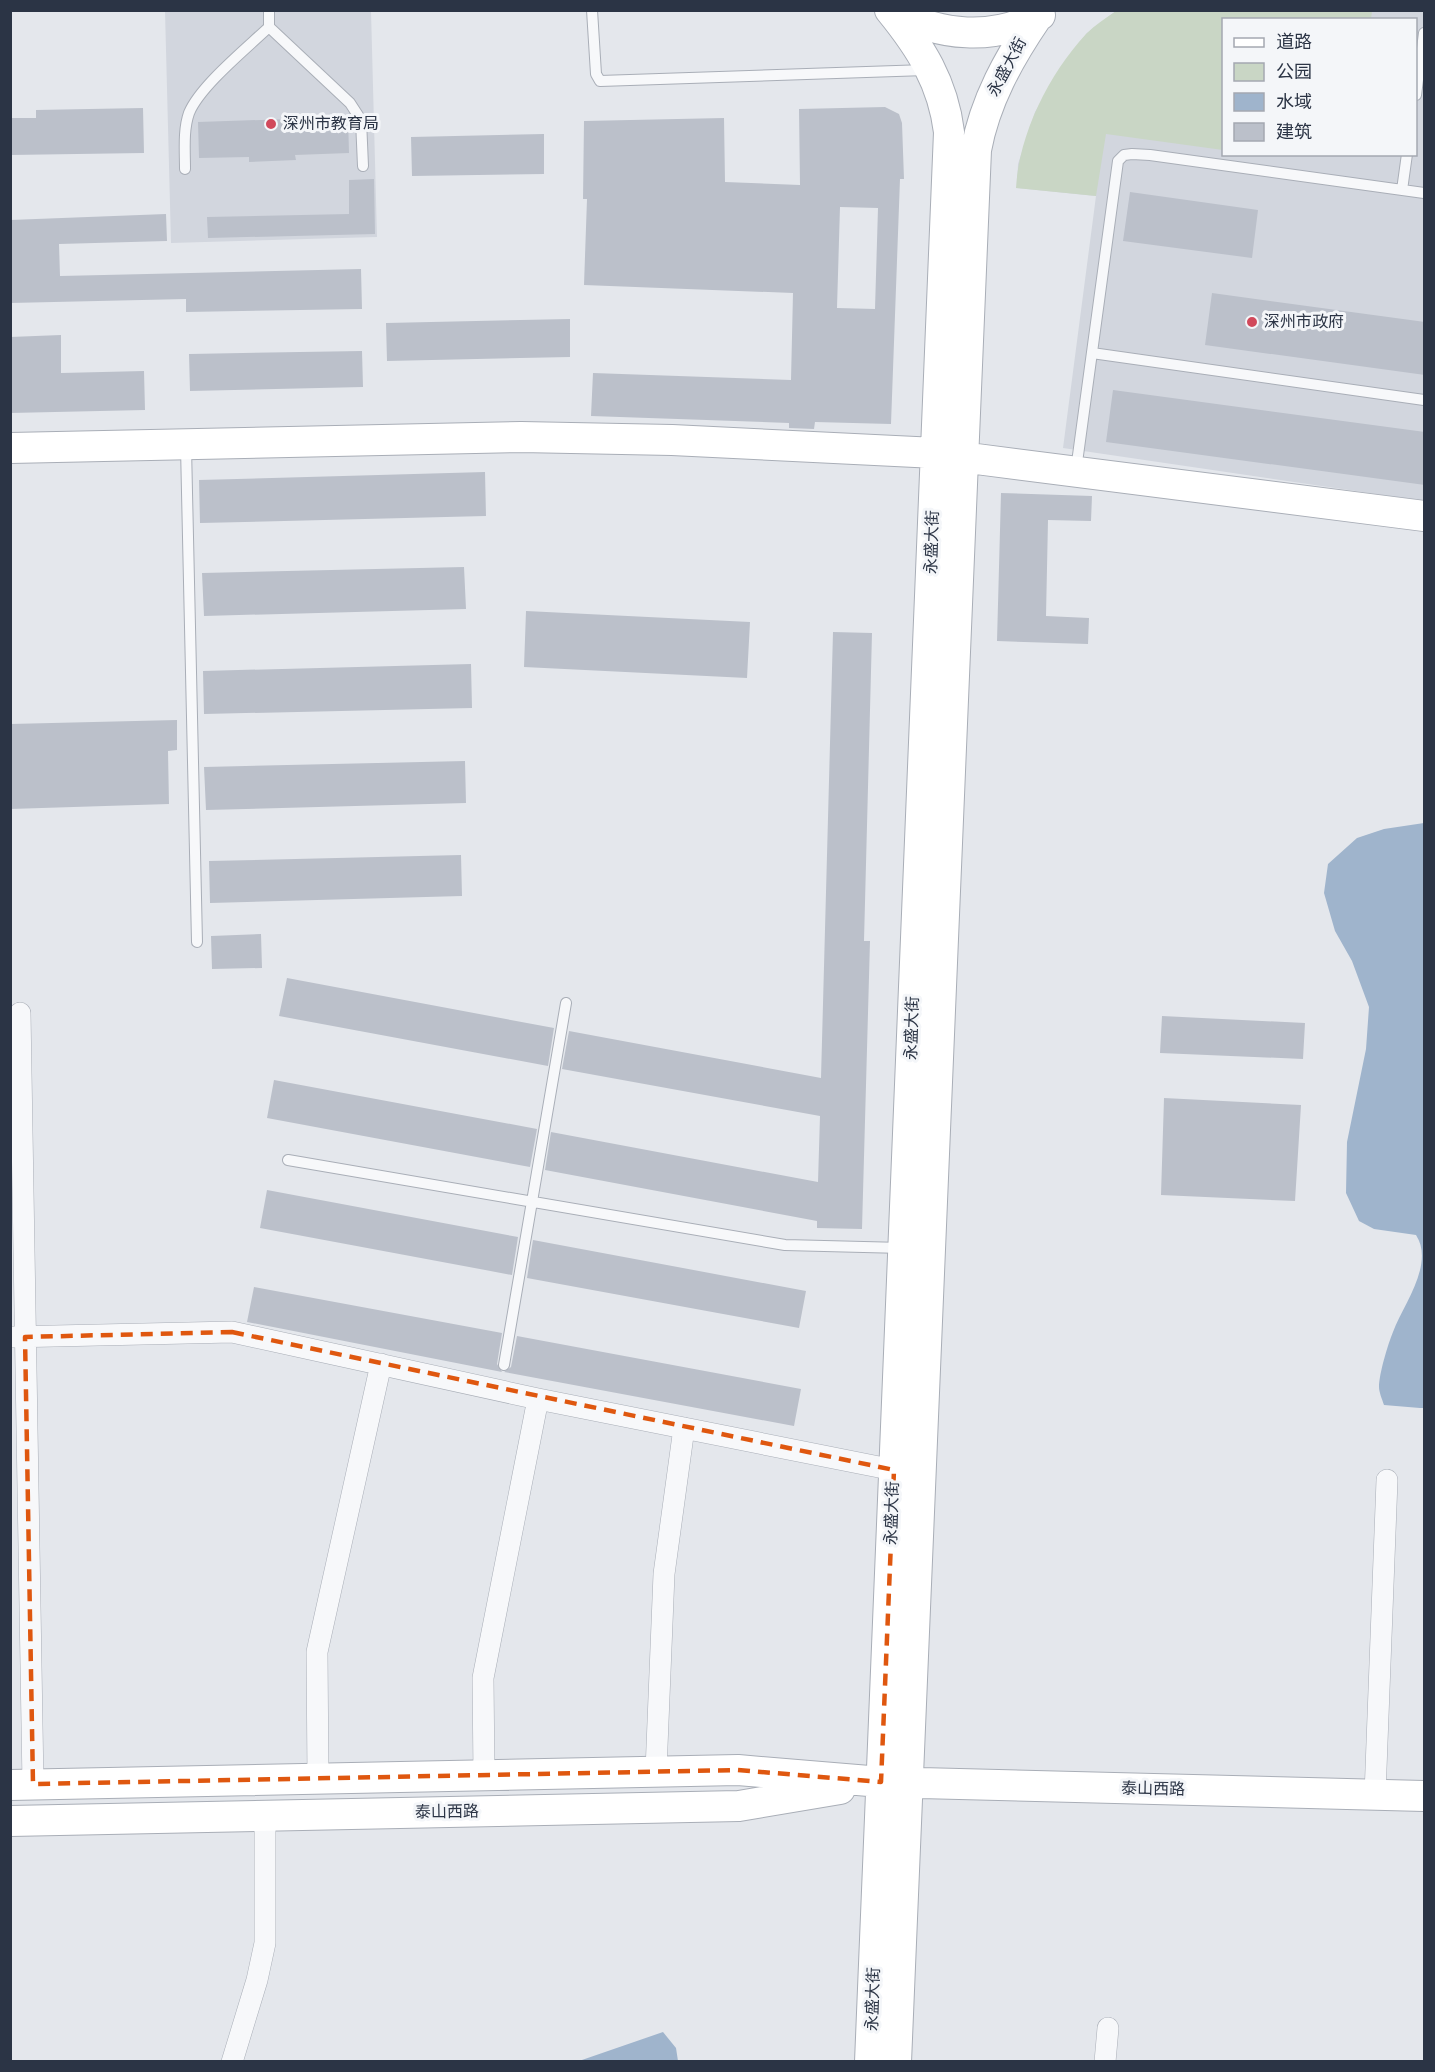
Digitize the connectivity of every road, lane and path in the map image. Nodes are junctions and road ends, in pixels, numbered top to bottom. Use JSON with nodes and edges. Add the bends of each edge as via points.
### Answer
{"nodes":[{"id":1,"x":268,"y":10,"type":"edge"},
{"id":2,"x":592,"y":10,"type":"edge"},
{"id":3,"x":892,"y":10,"type":"edge"},
{"id":4,"x":1042,"y":14,"type":"edge"},
{"id":5,"x":269,"y":27,"type":"junction"},
{"id":6,"x":1425,"y":33,"type":"edge"},
{"id":7,"x":932,"y":70,"type":"junction"},
{"id":8,"x":1417,"y":89,"type":"edge"},
{"id":9,"x":1407,"y":156,"type":"edge"},
{"id":10,"x":363,"y":166,"type":"dead end"},
{"id":11,"x":185,"y":169,"type":"dead end"},
{"id":12,"x":1402,"y":190,"type":"junction"},
{"id":13,"x":1425,"y":194,"type":"edge"},
{"id":14,"x":1092,"y":353,"type":"junction"},
{"id":15,"x":1425,"y":400,"type":"edge"},
{"id":16,"x":186,"y":444,"type":"junction"},
{"id":17,"x":10,"y":448,"type":"edge"},
{"id":18,"x":949,"y":455,"type":"junction"},
{"id":19,"x":1076,"y":472,"type":"junction"},
{"id":20,"x":1425,"y":516,"type":"edge"},
{"id":21,"x":197,"y":942,"type":"dead end"},
{"id":22,"x":566,"y":1004,"type":"dead end"},
{"id":23,"x":20,"y":1012,"type":"dead end"},
{"id":24,"x":288,"y":1160,"type":"dead end"},
{"id":25,"x":532,"y":1202,"type":"junction"},
{"id":26,"x":903,"y":1248,"type":"junction"},
{"id":27,"x":18,"y":1337,"type":"edge"},
{"id":28,"x":381,"y":1364,"type":"junction"},
{"id":29,"x":504,"y":1365,"type":"dead end"},
{"id":30,"x":538,"y":1399,"type":"junction"},
{"id":31,"x":684,"y":1428,"type":"junction"},
{"id":32,"x":894,"y":1470,"type":"junction"},
{"id":33,"x":1387,"y":1480,"type":"dead end"},
{"id":34,"x":656,"y":1771,"type":"junction"},
{"id":35,"x":484,"y":1775,"type":"junction"},
{"id":36,"x":318,"y":1778,"type":"junction"},
{"id":37,"x":894,"y":1783,"type":"junction"},
{"id":38,"x":22,"y":1784,"type":"edge"},
{"id":39,"x":1375,"y":1795,"type":"junction"},
{"id":40,"x":1425,"y":1796,"type":"edge"},
{"id":41,"x":265,"y":1816,"type":"junction"},
{"id":42,"x":10,"y":1821,"type":"edge"},
{"id":43,"x":1108,"y":2028,"type":"dead end"},
{"id":44,"x":232,"y":2061,"type":"edge"},
{"id":45,"x":870,"y":2061,"type":"edge"},
{"id":46,"x":896,"y":2061,"type":"edge"},
{"id":47,"x":1105,"y":2061,"type":"edge"}],
"edges":[{"from":1,"to":5,"type":"lane"},
{"from":2,"to":7,"type":"lane","via":[[596,74],[600,81]]},
{"from":3,"to":4,"type":"main road","via":[[956,32],[997,30]]},
{"from":3,"to":7,"type":"main road","name":"永盛大街"},
{"from":4,"to":18,"type":"main road","name":"永盛大街","via":[[992,94],[980,124]]},
{"from":5,"to":10,"type":"lane","via":[[355,111],[361,120]]},
{"from":5,"to":11,"type":"lane","via":[[200,95],[189,112]]},
{"from":6,"to":8,"type":"lane"},
{"from":7,"to":18,"type":"main road","name":"永盛大街","via":[[946,108],[949,132]]},
{"from":9,"to":12,"type":"lane"},
{"from":12,"to":13,"type":"lane"},
{"from":12,"to":14,"type":"lane","via":[[1150,155],[1124,156],[1118,161]]},
{"from":14,"to":15,"type":"lane"},
{"from":14,"to":19,"type":"lane"},
{"from":16,"to":17,"type":"main road"},
{"from":16,"to":18,"type":"main road","via":[[521,437],[672,440]]},
{"from":16,"to":21,"type":"lane"},
{"from":18,"to":19,"type":"main road"},
{"from":18,"to":26,"type":"main road","name":"永盛大街"},
{"from":18,"to":37,"type":"main road","name":"永盛大街"},
{"from":19,"to":20,"type":"main road"},
{"from":22,"to":25,"type":"lane"},
{"from":23,"to":27,"type":"street"},
{"from":24,"to":25,"type":"lane"},
{"from":25,"to":26,"type":"lane","via":[[785,1245]]},
{"from":25,"to":29,"type":"lane"},
{"from":26,"to":32,"type":"main road","name":"永盛大街"},
{"from":27,"to":28,"type":"street","via":[[232,1332]]},
{"from":27,"to":38,"type":"street"},
{"from":28,"to":30,"type":"street"},
{"from":28,"to":36,"type":"street","via":[[317,1652]]},
{"from":30,"to":31,"type":"street"},
{"from":30,"to":35,"type":"street","via":[[483,1678]]},
{"from":31,"to":32,"type":"street"},
{"from":31,"to":34,"type":"street","via":[[664,1574]]},
{"from":32,"to":37,"type":"main road","name":"永盛大街"},
{"from":33,"to":39,"type":"street"},
{"from":34,"to":35,"type":"main road","name":"泰山西路"},
{"from":34,"to":37,"type":"main road","name":"泰山西路","via":[[738,1770]]},
{"from":35,"to":36,"type":"main road","name":"泰山西路"},
{"from":36,"to":38,"type":"main road","name":"泰山西路"},
{"from":37,"to":39,"type":"main road","name":"泰山西路"},
{"from":37,"to":41,"type":"main road","name":"泰山西路","via":[[739,1806]]},
{"from":37,"to":45,"type":"main road","name":"永盛大街"},
{"from":37,"to":46,"type":"main road","name":"永盛大街"},
{"from":39,"to":40,"type":"main road","name":"泰山西路"},
{"from":41,"to":42,"type":"main road","name":"泰山西路"},
{"from":41,"to":44,"type":"street","via":[[265,1943]]},
{"from":43,"to":47,"type":"street"}]}
